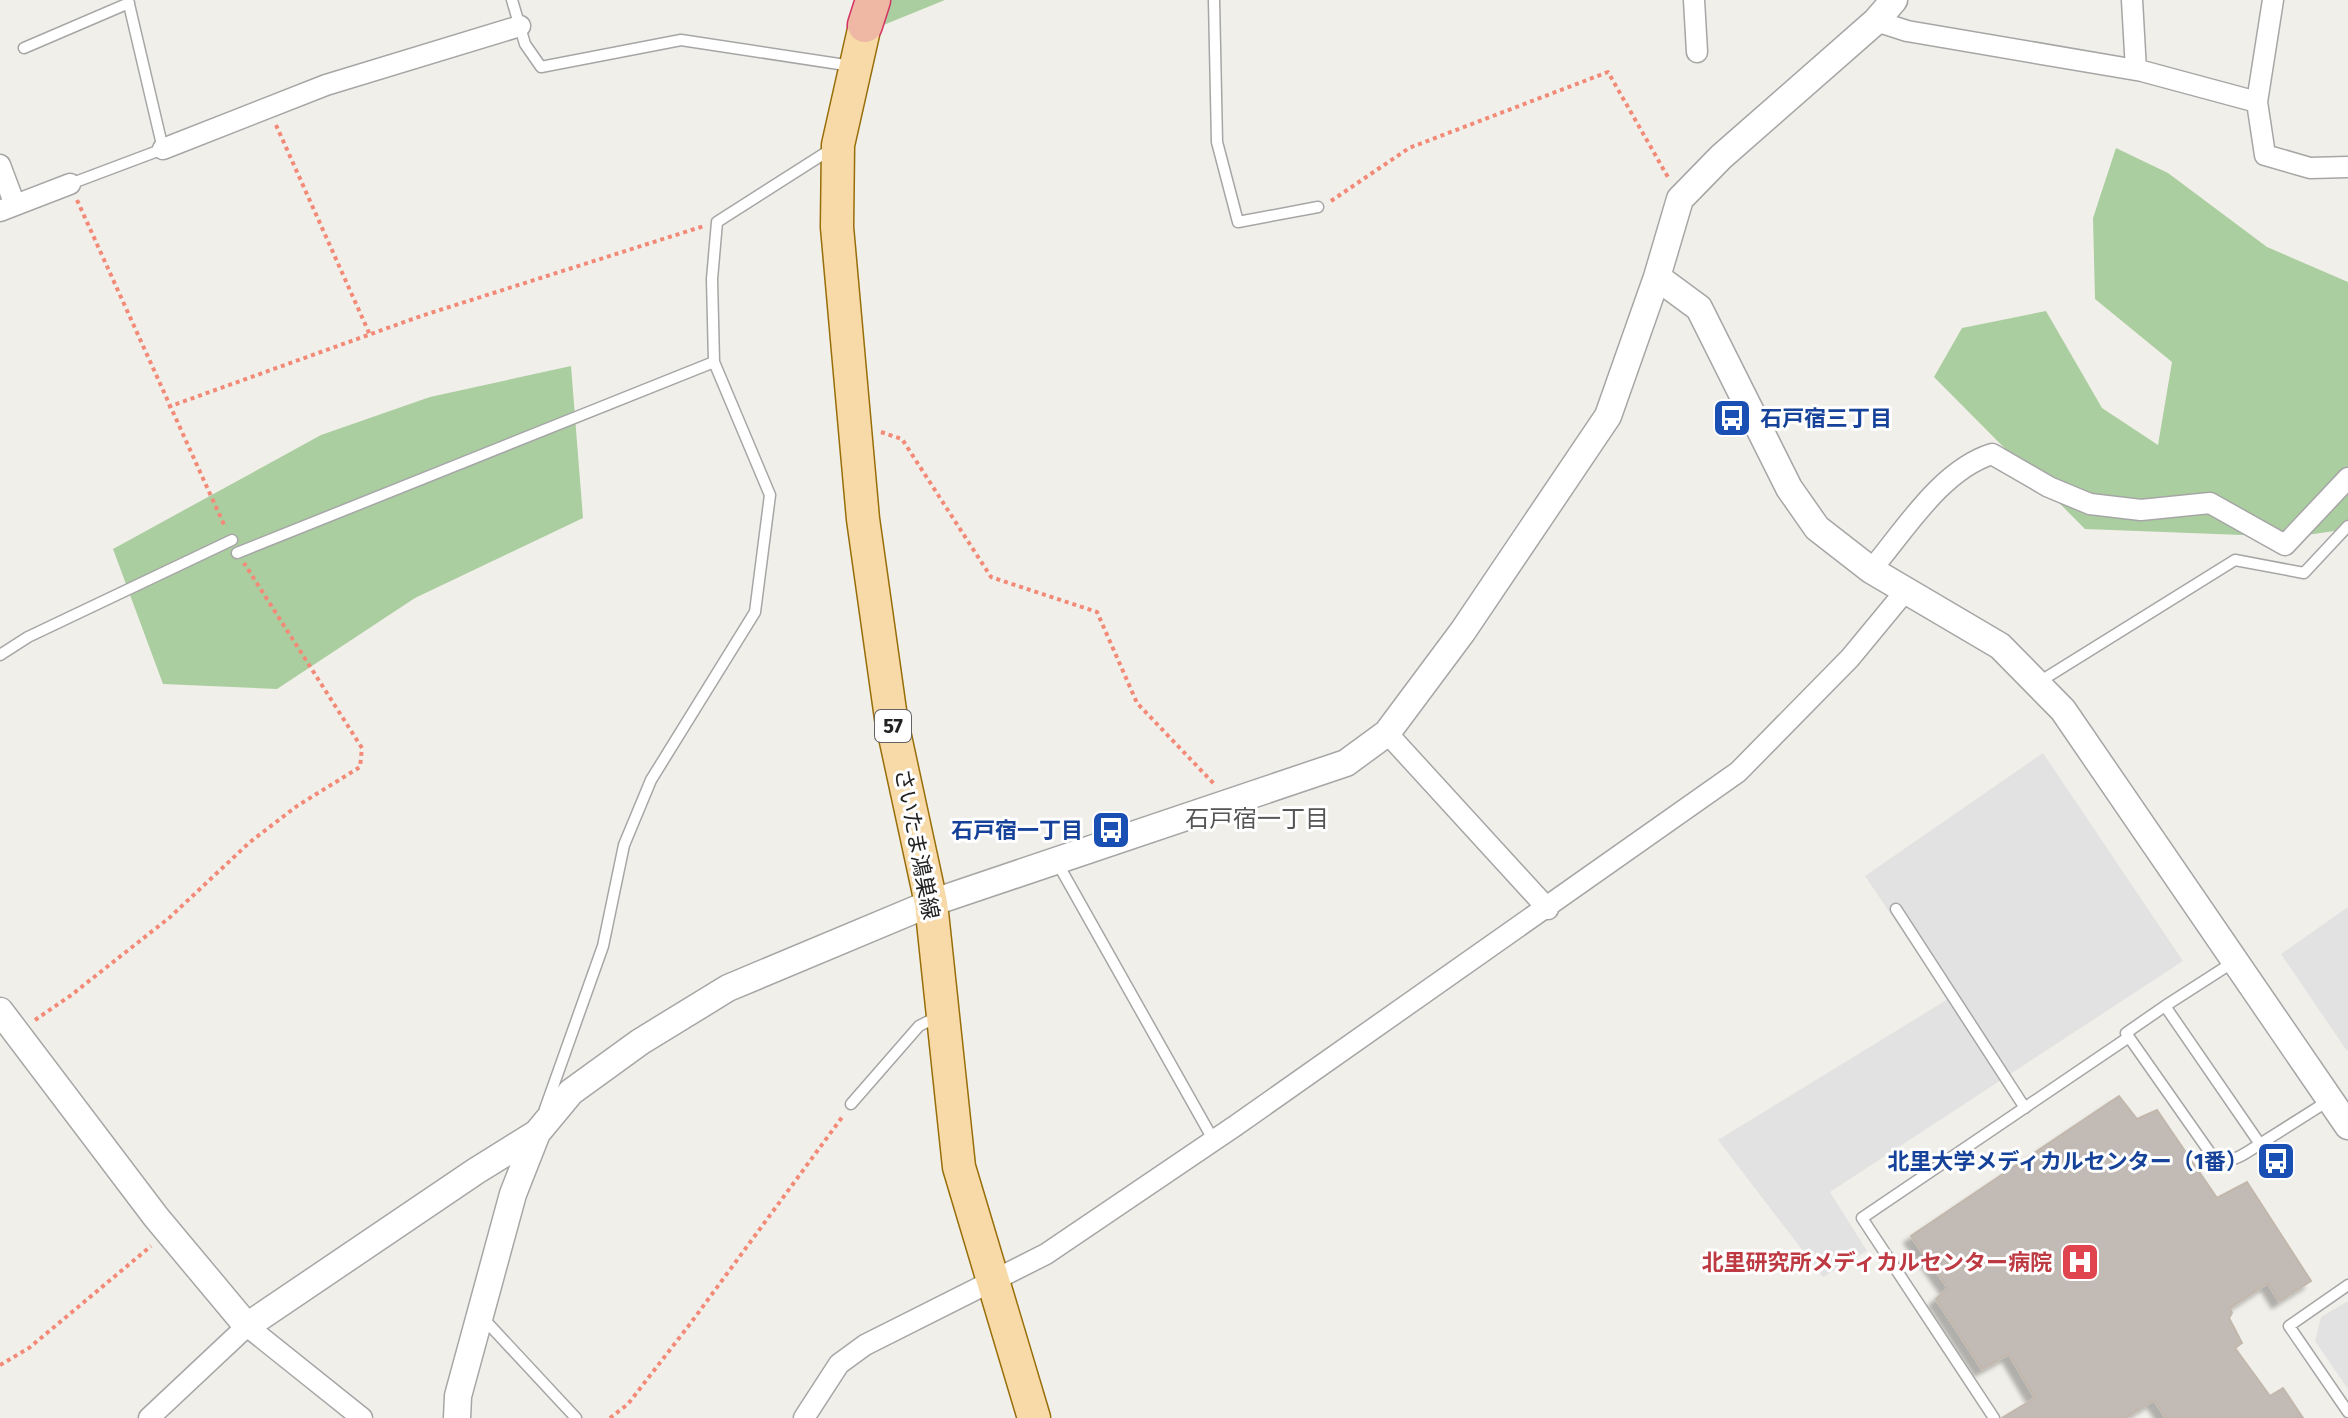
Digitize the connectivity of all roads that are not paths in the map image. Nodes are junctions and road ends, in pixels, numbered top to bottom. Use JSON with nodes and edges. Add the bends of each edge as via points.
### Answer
{"nodes":[{"id":1,"x":512,"y":0,"type":"edge"},
{"id":2,"x":1214,"y":0,"type":"edge"},
{"id":3,"x":1694,"y":0,"type":"edge"},
{"id":4,"x":1894,"y":0,"type":"edge"},
{"id":5,"x":2132,"y":0,"type":"edge"},
{"id":6,"x":2273,"y":0,"type":"edge"},
{"id":7,"x":128,"y":2,"type":"edge"},
{"id":8,"x":866,"y":8,"type":"edge"},
{"id":9,"x":1876,"y":21,"type":"junction"},
{"id":10,"x":520,"y":26,"type":"junction"},
{"id":11,"x":24,"y":48,"type":"dead end"},
{"id":12,"x":1697,"y":52,"type":"dead end"},
{"id":13,"x":854,"y":66,"type":"junction"},
{"id":14,"x":2136,"y":70,"type":"junction"},
{"id":15,"x":2257,"y":102,"type":"junction"},
{"id":16,"x":838,"y":145,"type":"junction"},
{"id":17,"x":163,"y":149,"type":"junction"},
{"id":18,"x":0,"y":165,"type":"edge"},
{"id":19,"x":2348,"y":167,"type":"edge"},
{"id":20,"x":70,"y":184,"type":"joint"},
{"id":21,"x":1318,"y":207,"type":"road end"},
{"id":22,"x":8,"y":208,"type":"edge"},
{"id":23,"x":1657,"y":277,"type":"junction"},
{"id":24,"x":714,"y":362,"type":"junction"},
{"id":25,"x":2348,"y":478,"type":"edge"},
{"id":26,"x":2348,"y":526,"type":"edge"},
{"id":27,"x":232,"y":540,"type":"road end"},
{"id":28,"x":237,"y":553,"type":"road end"},
{"id":29,"x":1871,"y":570,"type":"junction"},
{"id":30,"x":1907,"y":589,"type":"junction"},
{"id":31,"x":0,"y":655,"type":"edge"},
{"id":32,"x":2037,"y":683,"type":"junction"},
{"id":33,"x":1387,"y":733,"type":"junction"},
{"id":34,"x":1056,"y":860,"type":"junction"},
{"id":35,"x":931,"y":903,"type":"junction"},
{"id":36,"x":1548,"y":909,"type":"junction"},
{"id":37,"x":1896,"y":909,"type":"dead end"},
{"id":38,"x":2235,"y":961,"type":"junction"},
{"id":39,"x":2165,"y":1006,"type":"junction"},
{"id":40,"x":942,"y":1014,"type":"junction"},
{"id":41,"x":8,"y":1022,"type":"edge"},
{"id":42,"x":2129,"y":1037,"type":"junction"},
{"id":43,"x":2330,"y":1100,"type":"junction"},
{"id":44,"x":851,"y":1104,"type":"road end"},
{"id":45,"x":2025,"y":1108,"type":"junction"},
{"id":46,"x":2348,"y":1126,"type":"edge"},
{"id":47,"x":537,"y":1133,"type":"junction"},
{"id":48,"x":1214,"y":1141,"type":"junction"},
{"id":49,"x":2260,"y":1144,"type":"junction"},
{"id":50,"x":991,"y":1280,"type":"junction"},
{"id":51,"x":2348,"y":1285,"type":"edge"},
{"id":52,"x":481,"y":1316,"type":"junction"},
{"id":53,"x":247,"y":1326,"type":"junction"},
{"id":54,"x":2348,"y":1412,"type":"edge"},
{"id":55,"x":149,"y":1418,"type":"edge"},
{"id":56,"x":362,"y":1418,"type":"edge"},
{"id":57,"x":457,"y":1418,"type":"edge"},
{"id":58,"x":576,"y":1418,"type":"edge"},
{"id":59,"x":804,"y":1418,"type":"edge"},
{"id":60,"x":1034,"y":1418,"type":"edge"},
{"id":61,"x":1994,"y":1418,"type":"edge"}],
"edges":[{"from":1,"to":10,"type":"lane"},
{"from":2,"to":21,"type":"lane","via":[[1217,142],[1238,222]]},
{"from":3,"to":12,"type":"street"},
{"from":4,"to":9,"type":"street"},
{"from":5,"to":14,"type":"street"},
{"from":6,"to":15,"type":"street"},
{"from":7,"to":11,"type":"lane"},
{"from":7,"to":17,"type":"lane"},
{"from":8,"to":13,"type":"main road","name":"さいたま鴻巣線","number":"57"},
{"from":9,"to":14,"type":"street","via":[[1907,31]]},
{"from":9,"to":23,"type":"street","via":[[1680,199]]},
{"from":10,"to":13,"type":"lane","via":[[541,67],[681,40]]},
{"from":10,"to":17,"type":"street","via":[[326,85]]},
{"from":13,"to":16,"type":"main road","name":"さいたま鴻巣線","number":"57"},
{"from":14,"to":15,"type":"street"},
{"from":15,"to":19,"type":"street","via":[[2265,155],[2310,168]]},
{"from":16,"to":24,"type":"lane","via":[[717,222]]},
{"from":16,"to":35,"type":"main road","name":"さいたま鴻巣線","number":"57","via":[[837,227],[863,519],[891,718]]},
{"from":17,"to":20,"type":"lane"},
{"from":18,"to":22,"type":"street"},
{"from":20,"to":22,"type":"street"},
{"from":23,"to":29,"type":"street","via":[[1699,308],[1789,488],[1817,528]]},
{"from":23,"to":33,"type":"street","via":[[1608,416],[1463,631]]},
{"from":24,"to":28,"type":"lane"},
{"from":24,"to":47,"type":"lane","via":[[770,495],[755,612],[651,780],[624,845],[603,946]]},
{"from":25,"to":29,"type":"street","via":[[2285,545],[2210,503],[2141,510],[2090,504],[1992,454],[1973,459],[1950,478]]},
{"from":26,"to":32,"type":"lane","via":[[2304,573],[2235,560]]},
{"from":27,"to":31,"type":"lane"},
{"from":29,"to":30,"type":"street"},
{"from":30,"to":32,"type":"street","via":[[2000,646]]},
{"from":30,"to":36,"type":"street","via":[[1813,699],[1738,772]]},
{"from":32,"to":38,"type":"street","via":[[2063,710]]},
{"from":33,"to":34,"type":"street","via":[[1346,763]]},
{"from":33,"to":36,"type":"street"},
{"from":34,"to":35,"type":"street"},
{"from":34,"to":48,"type":"lane"},
{"from":35,"to":40,"type":"main road","name":"さいたま鴻巣線","number":"57"},
{"from":35,"to":47,"type":"street","via":[[728,988],[571,1092]]},
{"from":36,"to":48,"type":"street"},
{"from":37,"to":45,"type":"lane"},
{"from":38,"to":39,"type":"lane"},
{"from":38,"to":43,"type":"street"},
{"from":39,"to":42,"type":"lane","via":[[2126,1033]]},
{"from":39,"to":49,"type":"lane"},
{"from":40,"to":44,"type":"lane","via":[[919,1026]]},
{"from":40,"to":50,"type":"main road","name":"さいたま鴻巣線","number":"57","via":[[959,1167]]},
{"from":41,"to":53,"type":"street"},
{"from":42,"to":45,"type":"lane"},
{"from":42,"to":49,"type":"lane","via":[[2213,1157],[2234,1160]]},
{"from":43,"to":46,"type":"street"},
{"from":43,"to":49,"type":"lane"},
{"from":45,"to":61,"type":"lane","via":[[1862,1218]]},
{"from":47,"to":52,"type":"street","via":[[513,1194]]},
{"from":47,"to":53,"type":"street"},
{"from":48,"to":50,"type":"street","via":[[1046,1254]]},
{"from":50,"to":59,"type":"street","via":[[865,1345],[839,1364]]},
{"from":50,"to":60,"type":"main road","name":"さいたま鴻巣線","number":"57"},
{"from":51,"to":54,"type":"lane","via":[[2289,1326]]},
{"from":52,"to":57,"type":"street","via":[[458,1396]]},
{"from":52,"to":58,"type":"lane"},
{"from":53,"to":55,"type":"street"},
{"from":53,"to":56,"type":"street"}]}
